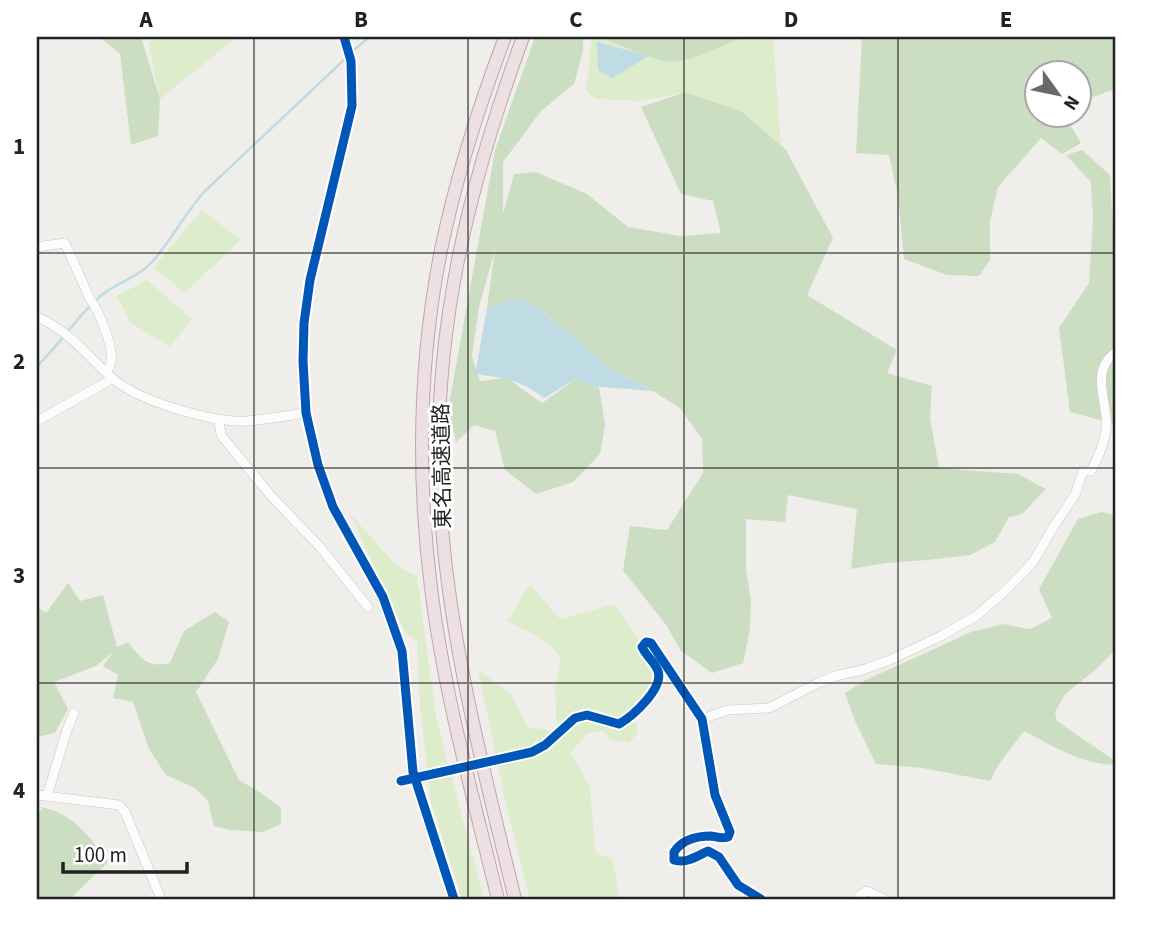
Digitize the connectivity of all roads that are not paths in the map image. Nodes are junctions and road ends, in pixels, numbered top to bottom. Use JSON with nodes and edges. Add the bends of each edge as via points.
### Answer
{"nodes":[{"id":1,"x":344,"y":37,"type":"edge"},
{"id":2,"x":505,"y":37,"type":"edge"},
{"id":3,"x":523,"y":37,"type":"edge"},
{"id":4,"x":37,"y":247,"type":"edge"},
{"id":5,"x":37,"y":317,"type":"edge"},
{"id":6,"x":1115,"y":353,"type":"edge"},
{"id":7,"x":109,"y":375,"type":"junction"},
{"id":8,"x":306,"y":413,"type":"junction"},
{"id":9,"x":219,"y":420,"type":"junction"},
{"id":10,"x":37,"y":421,"type":"edge"},
{"id":11,"x":368,"y":607,"type":"dead end"},
{"id":12,"x":74,"y":713,"type":"dead end"},
{"id":13,"x":702,"y":719,"type":"junction"},
{"id":14,"x":401,"y":781,"type":"dead end"},
{"id":15,"x":42,"y":795,"type":"edge"},
{"id":16,"x":161,"y":899,"type":"edge"},
{"id":17,"x":454,"y":899,"type":"edge"},
{"id":18,"x":498,"y":899,"type":"edge"},
{"id":19,"x":515,"y":899,"type":"edge"},
{"id":20,"x":761,"y":899,"type":"edge"},
{"id":21,"x":857,"y":899,"type":"edge"},
{"id":22,"x":884,"y":899,"type":"edge"}],
"edges":[{"from":1,"to":8,"type":"street","via":[[351,61],[352,106],[310,280],[304,323]]},
{"from":2,"to":18,"type":"highway","name":"東名高速道路","via":[[455,191],[441,251],[426,353],[422,466],[440,649]]},
{"from":3,"to":19,"type":"highway","name":"東名高速道路","via":[[479,168],[459,250],[446,328],[439,450],[444,548],[459,652]]},
{"from":4,"to":7,"type":"street","via":[[65,243],[111,348]]},
{"from":5,"to":7,"type":"street","via":[[71,338]]},
{"from":6,"to":13,"type":"street","via":[[1102,369],[1107,428],[1101,451],[1091,471],[1083,471],[1075,495],[1034,562],[1005,591],[941,636],[890,660],[818,683],[769,708],[728,710]]},
{"from":7,"to":9,"type":"street","via":[[135,394]]},
{"from":7,"to":10,"type":"street"},
{"from":8,"to":9,"type":"street"},
{"from":8,"to":17,"type":"street","via":[[333,507],[383,597],[402,651],[413,772]]},
{"from":9,"to":11,"type":"street","via":[[222,435]]},
{"from":12,"to":15,"type":"street"},
{"from":13,"to":14,"type":"street","bridge":true,"via":[[654,646],[646,642],[643,652],[658,669],[659,680],[619,724],[587,715],[575,718],[532,752]]},
{"from":13,"to":20,"type":"street","via":[[715,794],[730,832],[722,839],[709,836],[679,844],[674,860],[686,861],[708,851],[719,857],[738,885]]},
{"from":15,"to":16,"type":"street","via":[[118,805]]},
{"from":21,"to":22,"type":"street","via":[[867,891]]}]}
